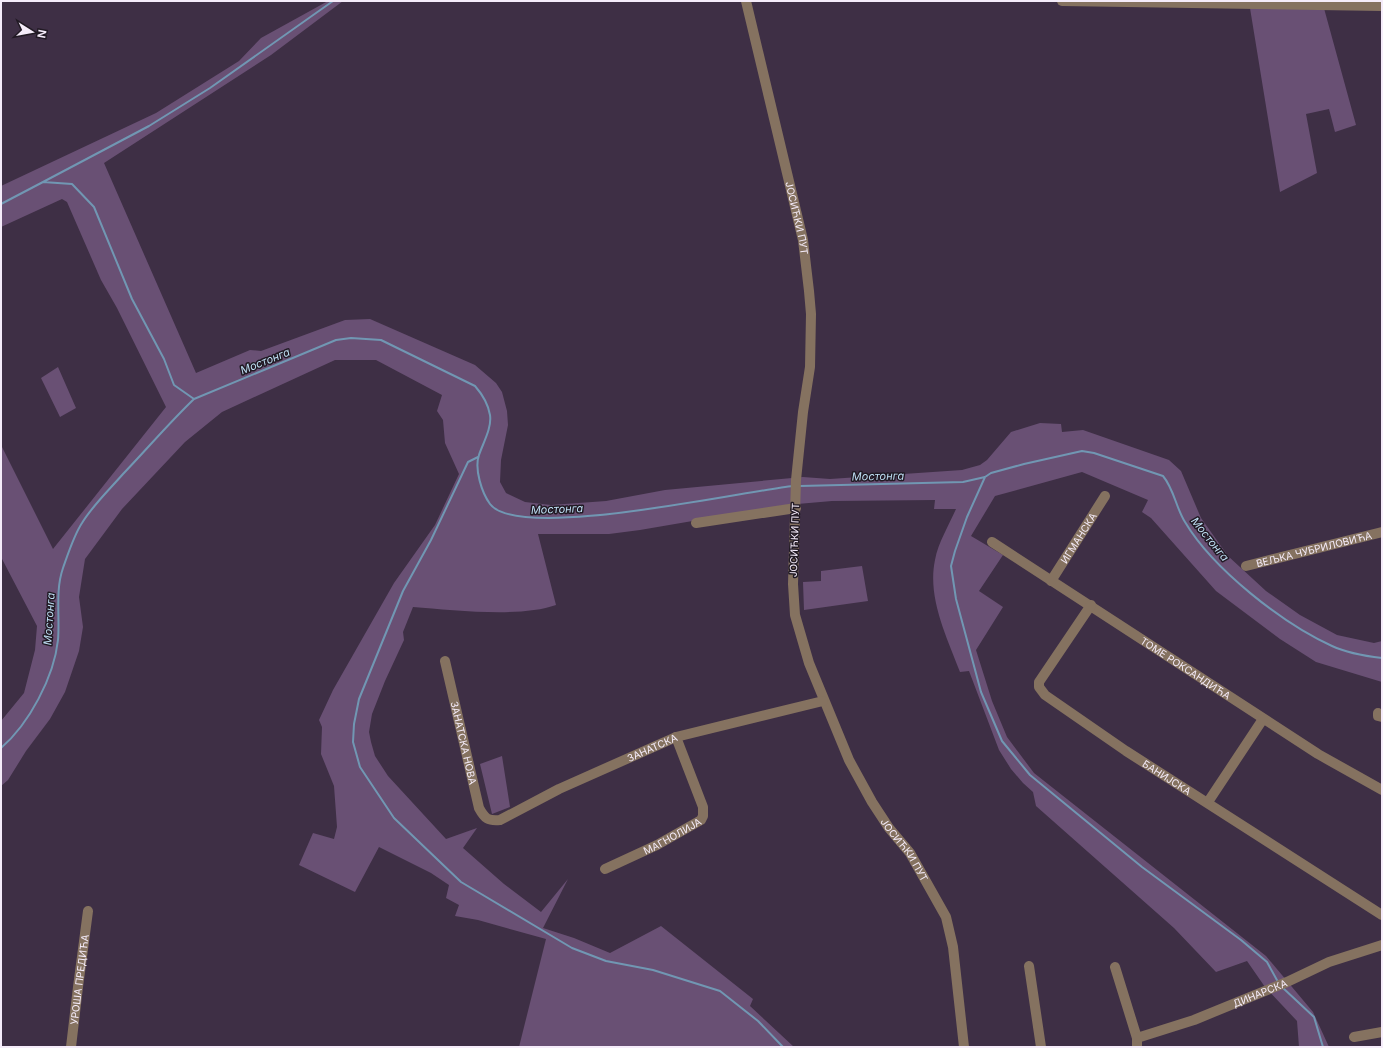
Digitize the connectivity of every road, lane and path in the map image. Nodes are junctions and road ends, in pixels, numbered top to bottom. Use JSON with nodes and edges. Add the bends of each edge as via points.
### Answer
{"nodes":[{"id":1,"x":746,"y":1,"type":"edge"},
{"id":2,"x":1062,"y":1,"type":"edge"},
{"id":3,"x":1382,"y":6,"type":"edge"},
{"id":4,"x":1105,"y":496,"type":"dead end"},
{"id":5,"x":796,"y":505,"type":"junction"},
{"id":6,"x":696,"y":523,"type":"dead end"},
{"id":7,"x":1382,"y":532,"type":"edge"},
{"id":8,"x":992,"y":542,"type":"dead end"},
{"id":9,"x":1246,"y":566,"type":"dead end"},
{"id":10,"x":1052,"y":581,"type":"junction"},
{"id":11,"x":1091,"y":605,"type":"junction"},
{"id":12,"x":445,"y":661,"type":"dead end"},
{"id":13,"x":824,"y":701,"type":"junction"},
{"id":14,"x":1263,"y":719,"type":"junction"},
{"id":15,"x":676,"y":737,"type":"junction"},
{"id":16,"x":1382,"y":790,"type":"edge"},
{"id":17,"x":1208,"y":802,"type":"junction"},
{"id":18,"x":490,"y":821,"type":"joint"},
{"id":19,"x":605,"y":869,"type":"dead end"},
{"id":20,"x":88,"y":911,"type":"dead end"},
{"id":21,"x":1382,"y":915,"type":"edge"},
{"id":22,"x":1382,"y":945,"type":"edge"},
{"id":23,"x":1029,"y":966,"type":"dead end"},
{"id":24,"x":1115,"y":966,"type":"dead end"},
{"id":25,"x":1382,"y":1032,"type":"edge"},
{"id":26,"x":1354,"y":1037,"type":"dead end"},
{"id":27,"x":1137,"y":1042,"type":"edge"},
{"id":28,"x":71,"y":1047,"type":"edge"},
{"id":29,"x":964,"y":1047,"type":"edge"},
{"id":30,"x":1041,"y":1047,"type":"edge"}],
"edges":[{"from":1,"to":5,"type":"street","name":"ЈОСИЋКИ ПУТ","via":[[803,240],[809,291],[810,367],[796,480]]},
{"from":2,"to":3,"type":"street"},
{"from":4,"to":10,"type":"street","name":"ИГМАНСКА"},
{"from":5,"to":6,"type":"street"},
{"from":5,"to":13,"type":"street","name":"ЈОСИЋКИ ПУТ","via":[[793,584],[795,614],[809,663]]},
{"from":7,"to":9,"type":"street","name":"ВЕЉКА ЧУБРИЛОВИЋА"},
{"from":8,"to":10,"type":"street","name":"ТОМЕ РОКСАНДИЋА"},
{"from":10,"to":11,"type":"street","name":"ТОМЕ РОКСАНДИЋА"},
{"from":11,"to":14,"type":"street","name":"ТОМЕ РОКСАНДИЋА"},
{"from":11,"to":17,"type":"street","name":"БАНИЈСКА","via":[[1039,682],[1039,688],[1045,695],[1120,746]]},
{"from":12,"to":18,"type":"street","name":"ЗАНАТСКА НОВА","via":[[480,808],[484,818]]},
{"from":13,"to":15,"type":"street","name":"ЗАНАТСКА"},
{"from":13,"to":29,"type":"street","name":"ЈОСИЋКИ ПУТ","via":[[849,760],[872,802],[910,853],[946,917]]},
{"from":14,"to":16,"type":"street","name":"ТОМЕ РОКСАНДИЋА"},
{"from":14,"to":17,"type":"street"},
{"from":15,"to":18,"type":"street","name":"ЗАНАТСКА","via":[[559,789],[500,820]]},
{"from":15,"to":19,"type":"street","name":"МАГНОЛИЈА","via":[[703,807],[701,820],[657,845]]},
{"from":17,"to":21,"type":"street","name":"БАНИЈСКА"},
{"from":20,"to":28,"type":"street","name":"УРОША ПРЕДИЋА"},
{"from":22,"to":27,"type":"street","name":"ДИНАРСКА","via":[[1330,962],[1274,988]]},
{"from":23,"to":30,"type":"street"},
{"from":24,"to":27,"type":"street"},
{"from":25,"to":26,"type":"street"}]}
